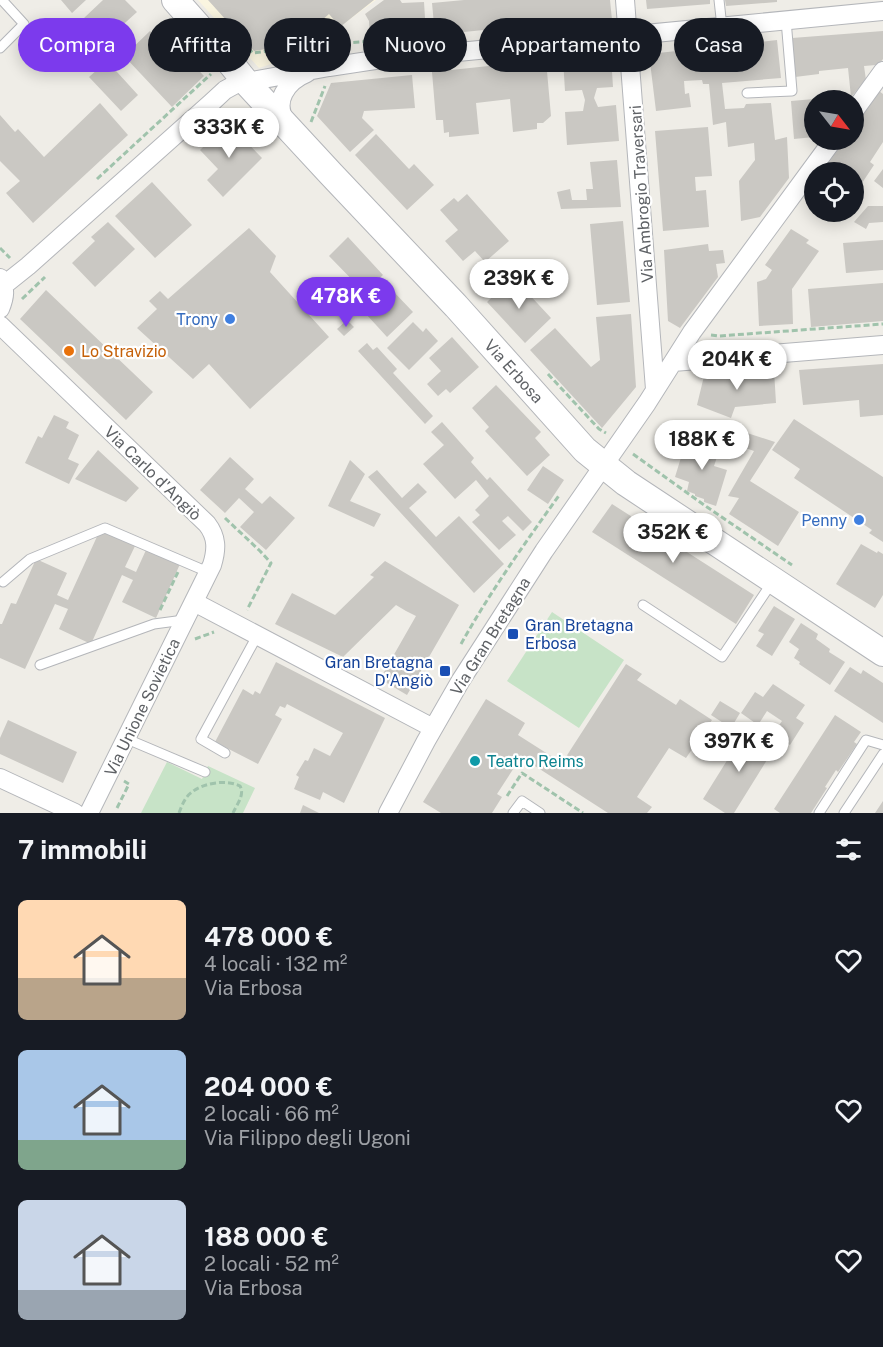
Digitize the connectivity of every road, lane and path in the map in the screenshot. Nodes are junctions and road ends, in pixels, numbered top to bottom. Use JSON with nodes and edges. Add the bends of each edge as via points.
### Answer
{"nodes":[{"id":1,"x":2,"y":0,"type":"edge"},
{"id":2,"x":175,"y":0,"type":"edge"},
{"id":3,"x":625,"y":0,"type":"edge"},
{"id":4,"x":719,"y":0,"type":"edge"},
{"id":5,"x":883,"y":11,"type":"edge"},
{"id":6,"x":187,"y":18,"type":"edge"},
{"id":7,"x":626,"y":18,"type":"edge"},
{"id":8,"x":721,"y":18,"type":"edge"},
{"id":9,"x":786,"y":20,"type":"junction"},
{"id":10,"x":764,"y":22,"type":"edge"},
{"id":11,"x":1,"y":44,"type":"edge"},
{"id":12,"x":479,"y":50,"type":"edge"},
{"id":13,"x":883,"y":71,"type":"edge"},
{"id":14,"x":210,"y":72,"type":"edge"},
{"id":15,"x":231,"y":72,"type":"edge"},
{"id":16,"x":631,"y":72,"type":"edge"},
{"id":17,"x":322,"y":73,"type":"junction"},
{"id":18,"x":245,"y":81,"type":"junction"},
{"id":19,"x":747,"y":93,"type":"dead end"},
{"id":20,"x":864,"y":97,"type":"edge"},
{"id":21,"x":304,"y":128,"type":"junction"},
{"id":22,"x":826,"y":150,"type":"edge"},
{"id":23,"x":90,"y":185,"type":"dead end"},
{"id":24,"x":0,"y":248,"type":"edge"},
{"id":25,"x":10,"y":258,"type":"dead end"},
{"id":26,"x":45,"y":277,"type":"dead end"},
{"id":27,"x":2,"y":282,"type":"edge"},
{"id":28,"x":27,"y":293,"type":"dead end"},
{"id":29,"x":0,"y":309,"type":"edge"},
{"id":30,"x":883,"y":324,"type":"edge"},
{"id":31,"x":0,"y":325,"type":"edge"},
{"id":32,"x":704,"y":334,"type":"dead end"},
{"id":33,"x":883,"y":345,"type":"edge"},
{"id":34,"x":673,"y":362,"type":"junction"},
{"id":35,"x":655,"y":389,"type":"junction"},
{"id":36,"x":644,"y":462,"type":"dead end"},
{"id":37,"x":602,"y":465,"type":"junction"},
{"id":38,"x":183,"y":561,"type":"junction"},
{"id":39,"x":795,"y":567,"type":"dead end"},
{"id":40,"x":208,"y":572,"type":"junction"},
{"id":41,"x":772,"y":581,"type":"junction"},
{"id":42,"x":3,"y":582,"type":"dead end"},
{"id":43,"x":194,"y":602,"type":"junction"},
{"id":44,"x":642,"y":605,"type":"dead end"},
{"id":45,"x":184,"y":620,"type":"junction"},
{"id":46,"x":154,"y":624,"type":"junction"},
{"id":47,"x":257,"y":636,"type":"junction"},
{"id":48,"x":883,"y":653,"type":"edge"},
{"id":49,"x":40,"y":665,"type":"dead end"},
{"id":50,"x":433,"y":728,"type":"junction"},
{"id":51,"x":127,"y":739,"type":"junction"},
{"id":52,"x":883,"y":745,"type":"edge"},
{"id":53,"x":225,"y":753,"type":"dead end"},
{"id":54,"x":883,"y":754,"type":"edge"},
{"id":55,"x":205,"y":772,"type":"dead end"},
{"id":56,"x":0,"y":778,"type":"edge"},
{"id":57,"x":124,"y":782,"type":"dead end"},
{"id":58,"x":117,"y":808,"type":"dead end"},
{"id":59,"x":392,"y":812,"type":"edge"},
{"id":60,"x":75,"y":813,"type":"edge"},
{"id":61,"x":89,"y":813,"type":"edge"},
{"id":62,"x":179,"y":813,"type":"edge"},
{"id":63,"x":233,"y":813,"type":"edge"},
{"id":64,"x":513,"y":813,"type":"edge"},
{"id":65,"x":540,"y":813,"type":"edge"},
{"id":66,"x":819,"y":813,"type":"edge"},
{"id":67,"x":844,"y":813,"type":"edge"}],
"edges":[{"from":1,"to":11,"type":"lane","via":[[24,24]]},
{"from":2,"to":6,"type":"main road","name":"Via Erbosa"},
{"from":3,"to":7,"type":"street","name":"Via Ambrogio Traversari"},
{"from":4,"to":8,"type":"lane"},
{"from":5,"to":9,"type":"street"},
{"from":9,"to":10,"type":"street"},
{"from":9,"to":19,"type":"lane","via":[[792,91]]},
{"from":12,"to":17,"type":"street","via":[[375,60]]},
{"from":13,"to":20,"type":"street"},
{"from":14,"to":23,"type":"path"},
{"from":15,"to":18,"type":"main road","name":"Via Erbosa"},
{"from":16,"to":35,"type":"street","name":"Via Ambrogio Traversari"},
{"from":17,"to":18,"type":"street"},
{"from":17,"to":21,"type":"path"},
{"from":17,"to":21,"type":"street","via":[[302,75],[281,97],[283,117]]},
{"from":18,"to":21,"type":"main road","name":"Via Erbosa"},
{"from":18,"to":27,"type":"street","via":[[225,90],[37,259]]},
{"from":21,"to":37,"type":"main road","name":"Via Erbosa","via":[[456,306]]},
{"from":22,"to":34,"type":"street","name":"Via Gran Bretagna"},
{"from":24,"to":25,"type":"path"},
{"from":26,"to":28,"type":"path"},
{"from":27,"to":29,"type":"street","via":[[5,296]]},
{"from":30,"to":32,"type":"path"},
{"from":31,"to":40,"type":"street","name":"Via Carlo d'Angiò","via":[[207,524],[216,544]]},
{"from":33,"to":34,"type":"street"},
{"from":34,"to":35,"type":"street","name":"Via Gran Bretagna"},
{"from":35,"to":37,"type":"street","name":"Via Gran Bretagna"},
{"from":36,"to":39,"type":"path"},
{"from":37,"to":41,"type":"main road","name":"Via Erbosa"},
{"from":37,"to":50,"type":"street","name":"Via Gran Bretagna"},
{"from":38,"to":40,"type":"lane"},
{"from":38,"to":42,"type":"lane","via":[[105,528],[30,559]]},
{"from":38,"to":46,"type":"path"},
{"from":40,"to":43,"type":"street","name":"Via Carlo d'Angiò"},
{"from":41,"to":44,"type":"lane","via":[[722,657]]},
{"from":41,"to":48,"type":"main road","name":"Via Erbosa"},
{"from":43,"to":45,"type":"street","name":"Via Unione Sovietica"},
{"from":43,"to":47,"type":"street"},
{"from":45,"to":46,"type":"lane"},
{"from":45,"to":51,"type":"street","name":"Via Unione Sovietica"},
{"from":46,"to":49,"type":"lane"},
{"from":47,"to":50,"type":"street"},
{"from":47,"to":53,"type":"lane","via":[[201,739]]},
{"from":50,"to":59,"type":"street","name":"Via Gran Bretagna"},
{"from":51,"to":55,"type":"lane"},
{"from":51,"to":61,"type":"street","name":"Via Unione Sovietica"},
{"from":52,"to":66,"type":"lane","via":[[866,740]]},
{"from":54,"to":67,"type":"lane"},
{"from":56,"to":60,"type":"street"},
{"from":57,"to":58,"type":"path","via":[[129,784]]},
{"from":62,"to":63,"type":"path","via":[[192,792],[228,782],[240,786],[242,793]]},
{"from":64,"to":65,"type":"lane","via":[[522,801]]}]}
